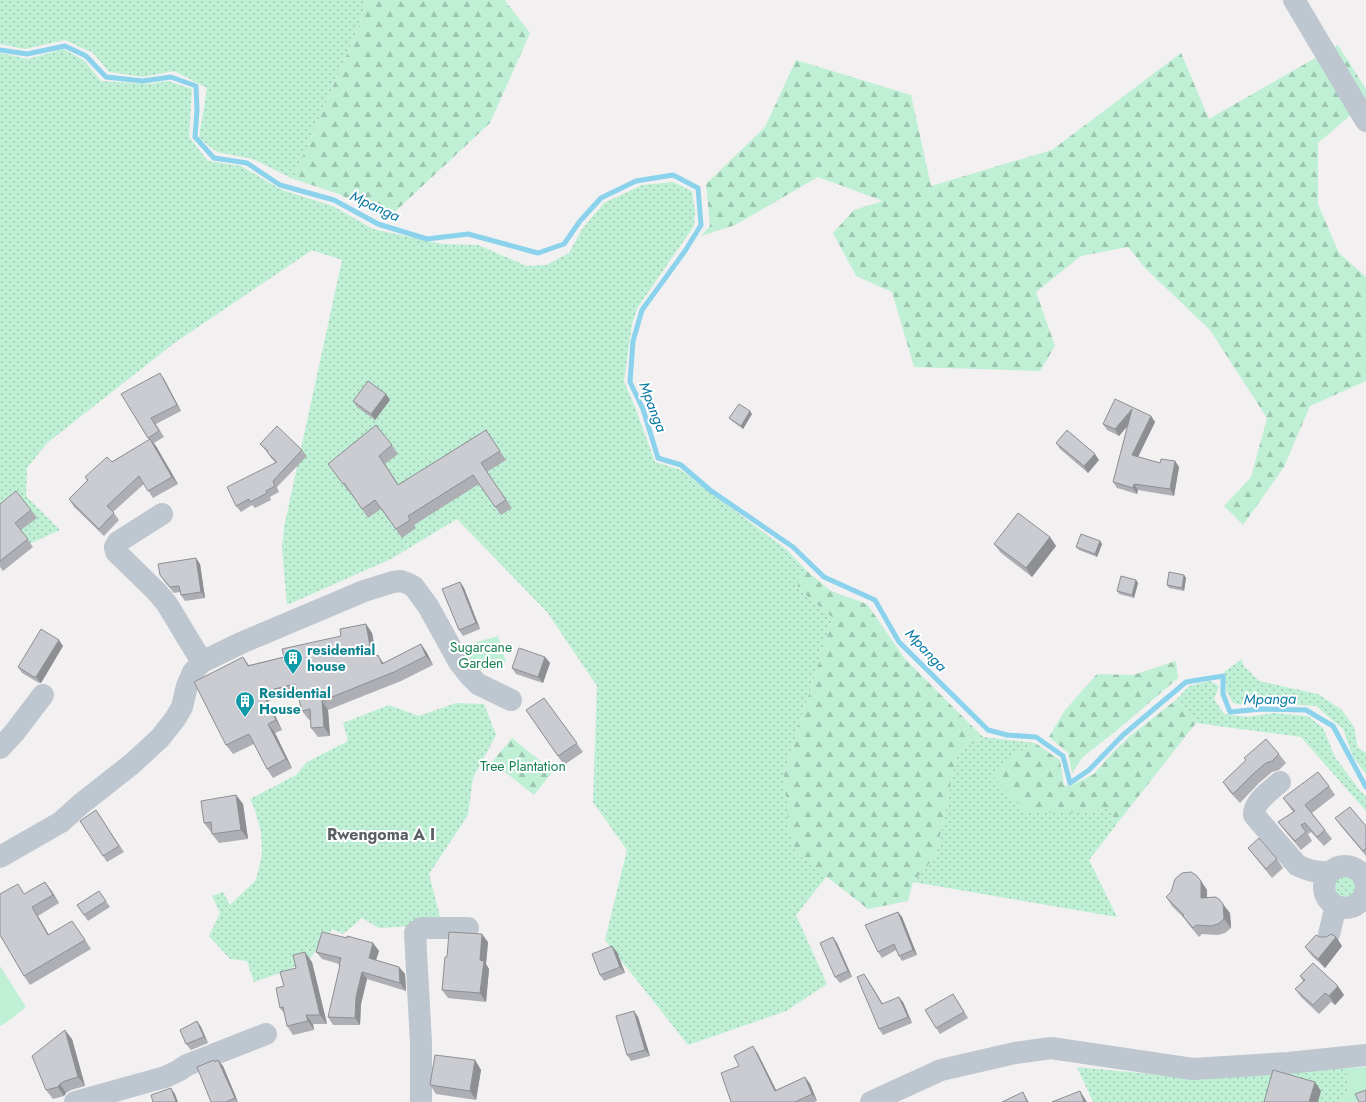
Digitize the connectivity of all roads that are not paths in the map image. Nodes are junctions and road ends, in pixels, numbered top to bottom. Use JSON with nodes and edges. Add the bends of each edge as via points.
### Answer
{"nodes":[{"id":1,"x":1294,"y":0,"type":"edge"},
{"id":2,"x":1366,"y":121,"type":"edge"},
{"id":3,"x":162,"y":514,"type":"dead end"},
{"id":4,"x":202,"y":662,"type":"junction"},
{"id":5,"x":43,"y":695,"type":"dead end"},
{"id":6,"x":511,"y":700,"type":"dead end"},
{"id":7,"x":0,"y":748,"type":"edge"},
{"id":8,"x":1280,"y":782,"type":"dead end"},
{"id":9,"x":0,"y":856,"type":"edge"},
{"id":10,"x":1363,"y":871,"type":"edge"},
{"id":11,"x":1330,"y":872,"type":"junction"},
{"id":12,"x":1336,"y":906,"type":"junction"},
{"id":13,"x":468,"y":928,"type":"dead end"},
{"id":14,"x":1329,"y":934,"type":"edge"},
{"id":15,"x":266,"y":1034,"type":"dead end"},
{"id":16,"x":1366,"y":1055,"type":"edge"},
{"id":17,"x":75,"y":1102,"type":"edge"},
{"id":18,"x":421,"y":1102,"type":"edge"},
{"id":19,"x":871,"y":1102,"type":"edge"}],
"edges":[{"from":1,"to":2,"type":"street"},
{"from":3,"to":4,"type":"street","via":[[118,542],[116,552],[158,592]]},
{"from":4,"to":6,"type":"street","via":[[364,591],[401,581],[414,587],[428,606],[459,662],[470,676],[478,684]]},
{"from":4,"to":9,"type":"street","via":[[193,672],[182,707],[160,738],[62,822]]},
{"from":5,"to":7,"type":"street"},
{"from":8,"to":11,"type":"street","via":[[1256,804],[1253,809],[1254,815],[1297,865],[1319,873]]},
{"from":10,"to":11,"type":"street","via":[[1345,866],[1337,867]]},
{"from":10,"to":12,"type":"street","via":[[1366,888],[1359,903],[1352,907]]},
{"from":11,"to":12,"type":"street","via":[[1325,879],[1325,894],[1329,902]]},
{"from":12,"to":14,"type":"street"},
{"from":13,"to":18,"type":"street","via":[[421,928],[415,933],[421,1037]]},
{"from":15,"to":17,"type":"street","via":[[187,1065],[165,1077]]},
{"from":16,"to":19,"type":"street","via":[[1193,1069],[1051,1048],[1015,1053],[941,1070]]}]}
